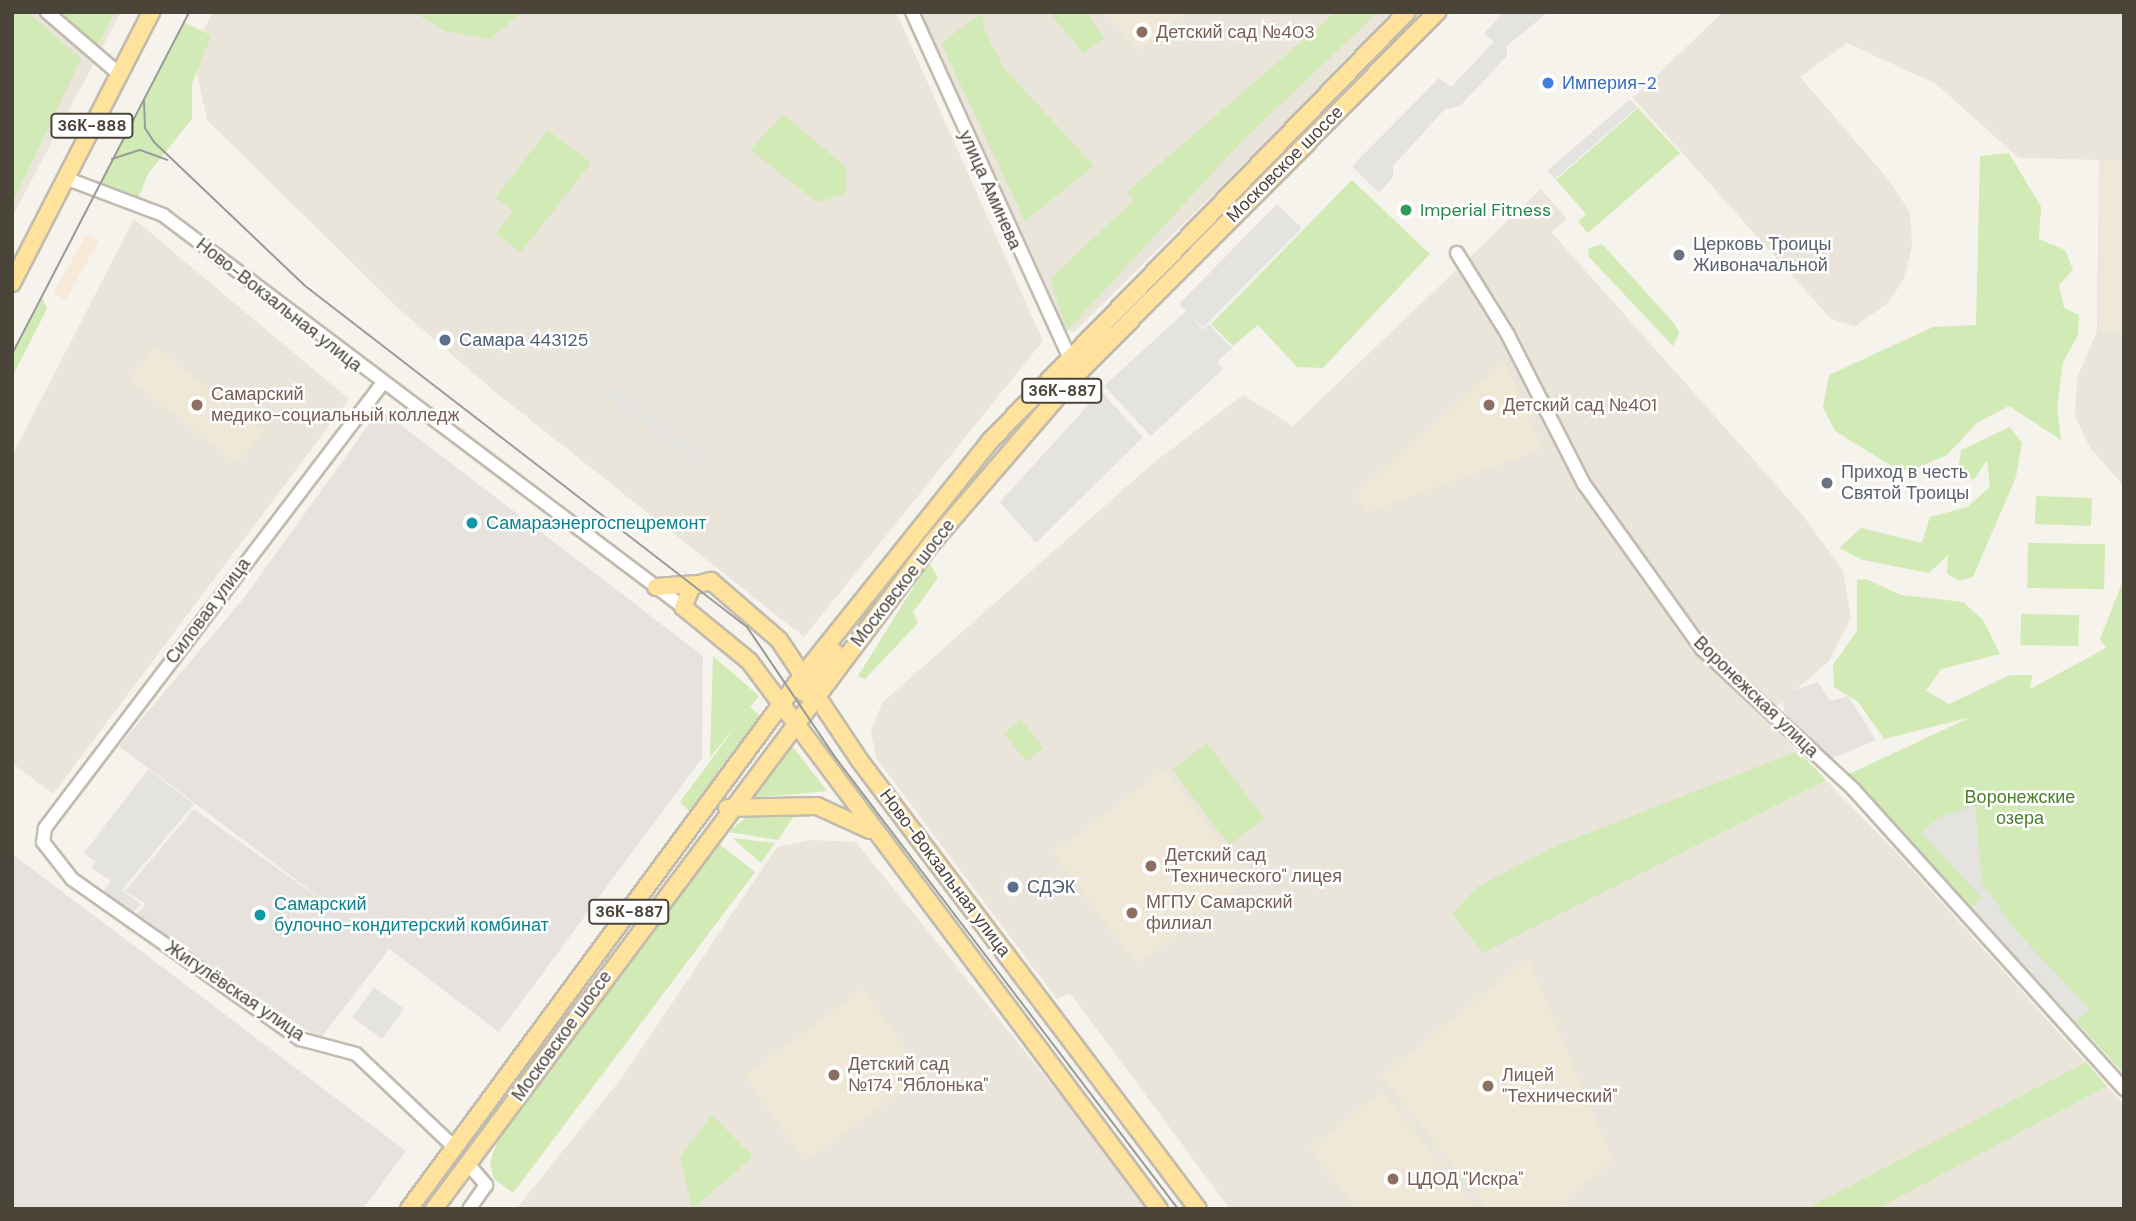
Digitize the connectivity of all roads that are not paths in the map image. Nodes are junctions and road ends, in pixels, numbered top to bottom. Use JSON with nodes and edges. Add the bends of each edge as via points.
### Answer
{"nodes":[{"id":1,"x":47,"y":12,"type":"edge"},
{"id":2,"x":151,"y":12,"type":"edge"},
{"id":3,"x":912,"y":12,"type":"edge"},
{"id":4,"x":1437,"y":12,"type":"edge"},
{"id":5,"x":1411,"y":14,"type":"edge"},
{"id":6,"x":118,"y":74,"type":"junction"},
{"id":7,"x":65,"y":178,"type":"junction"},
{"id":8,"x":1457,"y":253,"type":"dead end"},
{"id":9,"x":12,"y":284,"type":"edge"},
{"id":10,"x":1070,"y":361,"type":"junction"},
{"id":11,"x":382,"y":384,"type":"junction"},
{"id":12,"x":697,"y":584,"type":"junction"},
{"id":13,"x":656,"y":587,"type":"junction"},
{"id":14,"x":683,"y":607,"type":"junction"},
{"id":15,"x":809,"y":686,"type":"junction"},
{"id":16,"x":788,"y":714,"type":"junction"},
{"id":17,"x":725,"y":809,"type":"junction"},
{"id":18,"x":878,"y":835,"type":"junction"},
{"id":19,"x":43,"y":842,"type":"joint"},
{"id":20,"x":2124,"y":1089,"type":"edge"},
{"id":21,"x":461,"y":1156,"type":"junction"},
{"id":22,"x":409,"y":1209,"type":"edge"},
{"id":23,"x":422,"y":1209,"type":"edge"},
{"id":24,"x":434,"y":1209,"type":"edge"},
{"id":25,"x":469,"y":1209,"type":"edge"},
{"id":26,"x":1159,"y":1209,"type":"edge"},
{"id":27,"x":1198,"y":1209,"type":"edge"}],
"edges":[{"from":1,"to":6,"type":"street"},
{"from":2,"to":6,"type":"main road","number":"36К-888"},
{"from":3,"to":10,"type":"street","name":"улица Аминева"},
{"from":4,"to":15,"type":"main road","name":"Московское шоссе","number":"36К-887","via":[[1077,374]]},
{"from":5,"to":10,"type":"main road","name":"Московское шоссе","number":"36К-887"},
{"from":6,"to":7,"type":"main road","number":"36К-888"},
{"from":7,"to":9,"type":"main road","number":"36К-888"},
{"from":7,"to":11,"type":"street","name":"Ново-Вокзальная улица","via":[[163,215]]},
{"from":8,"to":20,"type":"street","name":"Воронежская улица","via":[[1508,335],[1584,484],[1702,649],[1853,790]]},
{"from":10,"to":15,"type":"main road","name":"Московское шоссе","number":"36К-887"},
{"from":11,"to":13,"type":"street","name":"Ново-Вокзальная улица"},
{"from":11,"to":19,"type":"street","name":"Силовая улица","via":[[45,828]]},
{"from":12,"to":13,"type":"main road"},
{"from":12,"to":14,"type":"main road"},
{"from":12,"to":15,"type":"main road","name":"Ново-Вокзальная улица","via":[[711,581],[779,640]]},
{"from":13,"to":14,"type":"street","name":"Ново-Вокзальная улица"},
{"from":14,"to":16,"type":"main road","name":"Ново-Вокзальная улица","via":[[738,650]]},
{"from":15,"to":16,"type":"main road","name":"Московское шоссе","number":"36К-887"},
{"from":15,"to":27,"type":"main road","name":"Ново-Вокзальная улица"},
{"from":16,"to":17,"type":"main road","name":"Московское шоссе","number":"36К-887"},
{"from":16,"to":18,"type":"main road","name":"Ново-Вокзальная улица"},
{"from":16,"to":21,"type":"main road","name":"Московское шоссе","number":"36К-887"},
{"from":17,"to":18,"type":"main road","via":[[817,806]]},
{"from":17,"to":21,"type":"main road","name":"Московское шоссе","number":"36К-887"},
{"from":18,"to":26,"type":"main road","name":"Ново-Вокзальная улица"},
{"from":19,"to":21,"type":"street","name":"Жигулёвская улица","via":[[72,879],[300,1039],[356,1054]]},
{"from":21,"to":22,"type":"main road","name":"Московское шоссе","number":"36К-887"},
{"from":21,"to":23,"type":"main road","name":"Московское шоссе","number":"36К-887"},
{"from":21,"to":24,"type":"main road","name":"Московское шоссе","number":"36К-887"},
{"from":21,"to":25,"type":"street","name":"Жигулёвская улица","via":[[486,1185]]}]}
